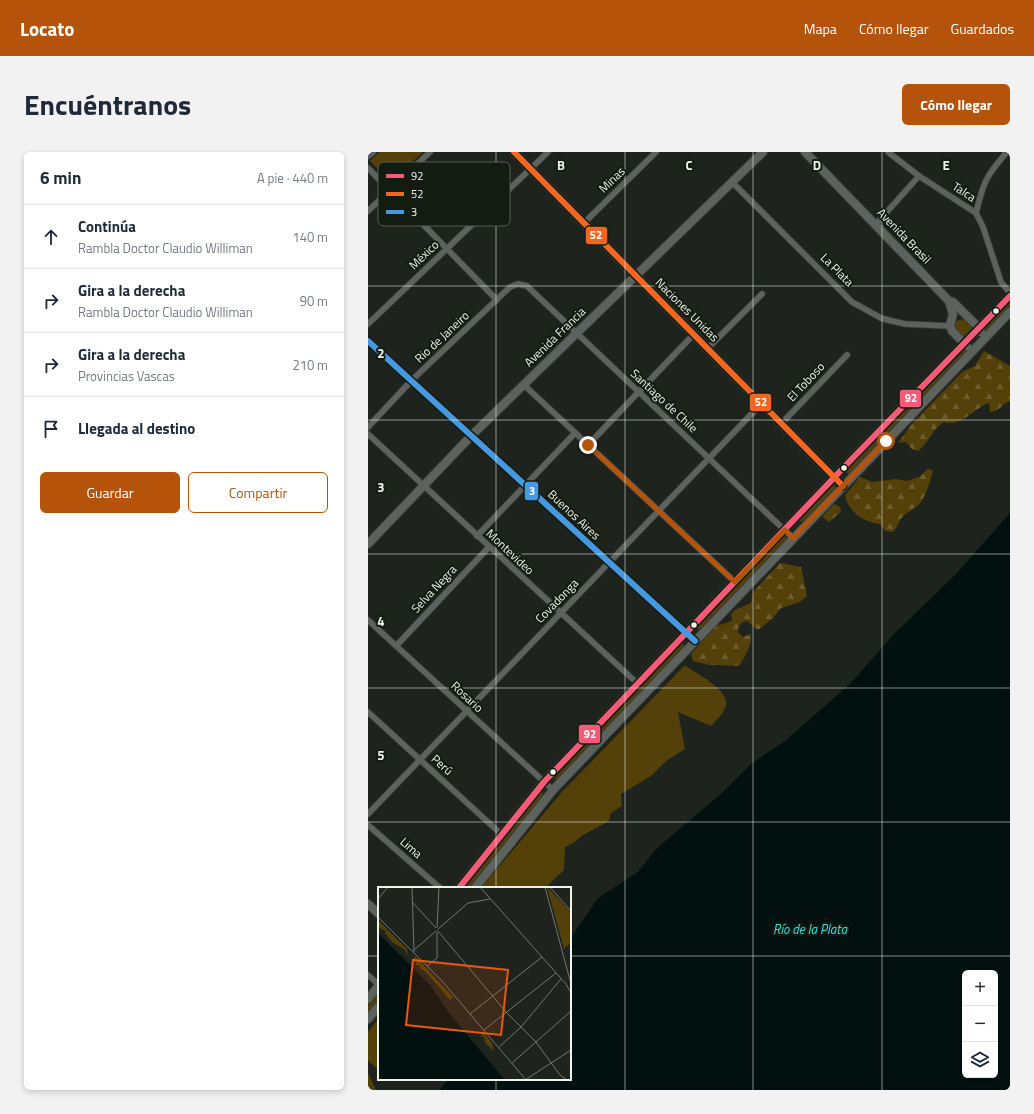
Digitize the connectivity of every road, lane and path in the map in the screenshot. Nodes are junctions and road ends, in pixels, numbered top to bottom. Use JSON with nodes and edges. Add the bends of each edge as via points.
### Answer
{"nodes":[{"id":1,"x":373,"y":152,"type":"edge"},
{"id":2,"x":430,"y":152,"type":"edge"},
{"id":3,"x":514,"y":152,"type":"edge"},
{"id":4,"x":548,"y":152,"type":"edge"},
{"id":5,"x":656,"y":152,"type":"edge"},
{"id":6,"x":763,"y":152,"type":"edge"},
{"id":7,"x":805,"y":152,"type":"edge"},
{"id":8,"x":888,"y":152,"type":"edge"},
{"id":9,"x":1006,"y":152,"type":"edge"},
{"id":10,"x":368,"y":156,"type":"edge"},
{"id":11,"x":420,"y":162,"type":"edge"},
{"id":12,"x":368,"y":168,"type":"edge"},
{"id":13,"x":530,"y":168,"type":"junction"},
{"id":14,"x":919,"y":176,"type":"junction"},
{"id":15,"x":378,"y":178,"type":"edge"},
{"id":16,"x":732,"y":182,"type":"junction"},
{"id":17,"x":510,"y":187,"type":"edge"},
{"id":18,"x":378,"y":202,"type":"edge"},
{"id":19,"x":368,"y":211,"type":"edge"},
{"id":20,"x":976,"y":213,"type":"junction"},
{"id":21,"x":584,"y":223,"type":"junction"},
{"id":22,"x":876,"y":224,"type":"junction"},
{"id":23,"x":424,"y":226,"type":"edge"},
{"id":24,"x":470,"y":226,"type":"edge"},
{"id":25,"x":446,"y":249,"type":"junction"},
{"id":26,"x":636,"y":276,"type":"junction"},
{"id":27,"x":518,"y":284,"type":"joint"},
{"id":28,"x":1010,"y":293,"type":"edge"},
{"id":29,"x":762,"y":294,"type":"dead end"},
{"id":30,"x":1010,"y":296,"type":"edge"},
{"id":31,"x":496,"y":300,"type":"junction"},
{"id":32,"x":949,"y":301,"type":"junction"},
{"id":33,"x":1010,"y":312,"type":"edge"},
{"id":34,"x":965,"y":314,"type":"junction"},
{"id":35,"x":951,"y":322,"type":"junction"},
{"id":36,"x":368,"y":324,"type":"edge"},
{"id":37,"x":979,"y":328,"type":"junction"},
{"id":38,"x":577,"y":333,"type":"junction"},
{"id":39,"x":694,"y":334,"type":"junction"},
{"id":40,"x":984,"y":338,"type":"junction"},
{"id":41,"x":368,"y":341,"type":"edge"},
{"id":42,"x":963,"y":343,"type":"junction"},
{"id":43,"x":708,"y":348,"type":"junction"},
{"id":44,"x":974,"y":348,"type":"junction"},
{"id":45,"x":847,"y":355,"type":"dead end"},
{"id":46,"x":411,"y":381,"type":"junction"},
{"id":47,"x":524,"y":385,"type":"junction"},
{"id":48,"x":639,"y":392,"type":"junction"},
{"id":49,"x":762,"y":403,"type":"junction"},
{"id":50,"x":782,"y":423,"type":"junction"},
{"id":51,"x":368,"y":427,"type":"edge"},
{"id":52,"x":575,"y":433,"type":"junction"},
{"id":53,"x":368,"y":434,"type":"edge"},
{"id":54,"x":471,"y":436,"type":"junction"},
{"id":55,"x":588,"y":445,"type":"junction"},
{"id":56,"x":709,"y":458,"type":"junction"},
{"id":57,"x":834,"y":478,"type":"junction"},
{"id":58,"x":526,"y":485,"type":"junction"},
{"id":59,"x":843,"y":486,"type":"junction"},
{"id":60,"x":423,"y":487,"type":"junction"},
{"id":61,"x":658,"y":511,"type":"junction"},
{"id":62,"x":785,"y":530,"type":"junction"},
{"id":63,"x":477,"y":536,"type":"junction"},
{"id":64,"x":793,"y":538,"type":"junction"},
{"id":65,"x":368,"y":544,"type":"edge"},
{"id":66,"x":489,"y":547,"type":"junction"},
{"id":67,"x":609,"y":562,"type":"junction"},
{"id":68,"x":735,"y":582,"type":"junction"},
{"id":69,"x":561,"y":613,"type":"junction"},
{"id":70,"x":368,"y":620,"type":"edge"},
{"id":71,"x":686,"y":633,"type":"junction"},
{"id":72,"x":695,"y":641,"type":"junction"},
{"id":73,"x":396,"y":646,"type":"junction"},
{"id":74,"x":638,"y":684,"type":"junction"},
{"id":75,"x":466,"y":711,"type":"junction"},
{"id":76,"x":368,"y":712,"type":"edge"},
{"id":77,"x":420,"y":760,"type":"junction"},
{"id":78,"x":544,"y":782,"type":"junction"},
{"id":79,"x":553,"y":790,"type":"junction"},
{"id":80,"x":368,"y":814,"type":"edge"},
{"id":81,"x":368,"y":825,"type":"edge"},
{"id":82,"x":501,"y":834,"type":"junction"},
{"id":83,"x":439,"y":887,"type":"edge"},
{"id":84,"x":460,"y":887,"type":"edge"},
{"id":85,"x":476,"y":887,"type":"edge"},
{"id":86,"x":368,"y":904,"type":"edge"},
{"id":87,"x":378,"y":913,"type":"edge"},
{"id":88,"x":368,"y":975,"type":"edge"},
{"id":89,"x":378,"y":984,"type":"edge"},
{"id":90,"x":378,"y":986,"type":"edge"},
{"id":91,"x":368,"y":999,"type":"edge"},
{"id":92,"x":378,"y":1007,"type":"edge"},
{"id":93,"x":368,"y":1019,"type":"edge"}],
"edges":[{"from":1,"to":10,"type":"street"},
{"from":2,"to":11,"type":"street"},
{"from":3,"to":13,"type":"main road","name":"Naciones Unidas"},
{"from":4,"to":13,"type":"street","name":"México"},
{"from":5,"to":21,"type":"street","name":"Minas"},
{"from":6,"to":16,"type":"main road","name":"Avenida Francia"},
{"from":7,"to":22,"type":"main road","name":"Avenida Brasil"},
{"from":8,"to":14,"type":"street","name":"Talca"},
{"from":9,"to":20,"type":"street","via":[[986,178]]},
{"from":12,"to":15,"type":"street"},
{"from":13,"to":17,"type":"street","name":"México"},
{"from":13,"to":21,"type":"main road","name":"Naciones Unidas"},
{"from":14,"to":20,"type":"street","name":"Talca"},
{"from":14,"to":22,"type":"street"},
{"from":16,"to":26,"type":"main road","name":"Avenida Francia"},
{"from":16,"to":35,"type":"street","name":"La Plata","via":[[852,302],[881,318],[905,324]]},
{"from":18,"to":19,"type":"street"},
{"from":20,"to":28,"type":"street","name":"Talca","via":[[1001,282]]},
{"from":21,"to":26,"type":"main road","name":"Naciones Unidas"},
{"from":22,"to":32,"type":"main road","name":"Avenida Brasil"},
{"from":23,"to":25,"type":"street"},
{"from":24,"to":25,"type":"street","name":"México"},
{"from":25,"to":31,"type":"street"},
{"from":25,"to":36,"type":"street","name":"México"},
{"from":26,"to":38,"type":"main road","name":"Avenida Francia"},
{"from":26,"to":39,"type":"main road","name":"Naciones Unidas"},
{"from":27,"to":31,"type":"street","name":"Rio de Janeiro"},
{"from":27,"to":38,"type":"street","name":"Santiago de Chile","via":[[527,286]]},
{"from":29,"to":43,"type":"street"},
{"from":30,"to":37,"type":"main road"},
{"from":31,"to":46,"type":"street","name":"Rio de Janeiro"},
{"from":32,"to":34,"type":"main road","name":"Avenida Brasil"},
{"from":32,"to":35,"type":"main road","via":[[953,310]]},
{"from":33,"to":40,"type":"main road"},
{"from":34,"to":35,"type":"main road"},
{"from":34,"to":37,"type":"main road","name":"Avenida Brasil"},
{"from":35,"to":42,"type":"main road","via":[[952,331]]},
{"from":37,"to":40,"type":"main road","name":"Avenida Brasil"},
{"from":37,"to":42,"type":"main road"},
{"from":38,"to":47,"type":"main road","name":"Avenida Francia"},
{"from":38,"to":48,"type":"street","name":"Santiago de Chile"},
{"from":39,"to":43,"type":"main road","name":"Naciones Unidas"},
{"from":39,"to":48,"type":"street"},
{"from":40,"to":44,"type":"main road"},
{"from":41,"to":46,"type":"street","name":"Buenos Aires"},
{"from":42,"to":44,"type":"main road"},
{"from":42,"to":57,"type":"main road"},
{"from":43,"to":49,"type":"main road","name":"Naciones Unidas"},
{"from":44,"to":59,"type":"main road"},
{"from":45,"to":50,"type":"street","name":"El Toboso"},
{"from":46,"to":51,"type":"street","name":"Rio de Janeiro"},
{"from":46,"to":54,"type":"street","name":"Buenos Aires"},
{"from":47,"to":52,"type":"street"},
{"from":47,"to":54,"type":"main road","name":"Avenida Francia"},
{"from":48,"to":55,"type":"street"},
{"from":48,"to":56,"type":"street","name":"Santiago de Chile"},
{"from":49,"to":50,"type":"main road","name":"Naciones Unidas"},
{"from":49,"to":56,"type":"street","name":"Covadonga"},
{"from":50,"to":57,"type":"main road","name":"Naciones Unidas"},
{"from":52,"to":55,"type":"street"},
{"from":52,"to":58,"type":"street"},
{"from":53,"to":60,"type":"street","name":"Montevideo"},
{"from":54,"to":58,"type":"street","name":"Buenos Aires"},
{"from":54,"to":60,"type":"main road","name":"Avenida Francia"},
{"from":55,"to":61,"type":"street"},
{"from":56,"to":61,"type":"street","name":"Covadonga"},
{"from":56,"to":62,"type":"street","name":"Santiago de Chile"},
{"from":57,"to":59,"type":"main road","name":"Naciones Unidas"},
{"from":57,"to":62,"type":"main road"},
{"from":58,"to":63,"type":"street"},
{"from":58,"to":67,"type":"street","name":"Buenos Aires"},
{"from":59,"to":64,"type":"main road"},
{"from":60,"to":63,"type":"street","name":"Montevideo"},
{"from":60,"to":65,"type":"main road","name":"Avenida Francia"},
{"from":61,"to":67,"type":"street","name":"Covadonga"},
{"from":61,"to":68,"type":"street"},
{"from":62,"to":64,"type":"street","name":"Santiago de Chile"},
{"from":62,"to":68,"type":"main road"},
{"from":63,"to":66,"type":"street","name":"Montevideo"},
{"from":64,"to":72,"type":"main road"},
{"from":66,"to":69,"type":"street","name":"Montevideo"},
{"from":66,"to":73,"type":"street","name":"Selva Negra"},
{"from":67,"to":69,"type":"street","name":"Covadonga"},
{"from":67,"to":71,"type":"street","name":"Buenos Aires"},
{"from":68,"to":71,"type":"main road"},
{"from":69,"to":74,"type":"street","name":"Montevideo"},
{"from":69,"to":75,"type":"street","name":"Covadonga"},
{"from":70,"to":73,"type":"street","name":"Rosario"},
{"from":71,"to":72,"type":"street","name":"Buenos Aires"},
{"from":71,"to":74,"type":"main road"},
{"from":72,"to":79,"type":"main road"},
{"from":73,"to":75,"type":"street","name":"Rosario"},
{"from":74,"to":78,"type":"main road"},
{"from":75,"to":77,"type":"street","name":"Covadonga"},
{"from":75,"to":78,"type":"street","name":"Rosario"},
{"from":76,"to":77,"type":"street","name":"Perú"},
{"from":77,"to":80,"type":"street","name":"Covadonga"},
{"from":77,"to":82,"type":"street","name":"Perú"},
{"from":78,"to":79,"type":"street","name":"Rosario"},
{"from":78,"to":82,"type":"main road"},
{"from":79,"to":85,"type":"main road"},
{"from":81,"to":83,"type":"street","name":"Lima"},
{"from":82,"to":84,"type":"main road"},
{"from":86,"to":87,"type":"main road"},
{"from":88,"to":89,"type":"street"},
{"from":90,"to":91,"type":"main road"},
{"from":92,"to":93,"type":"main road"}]}
